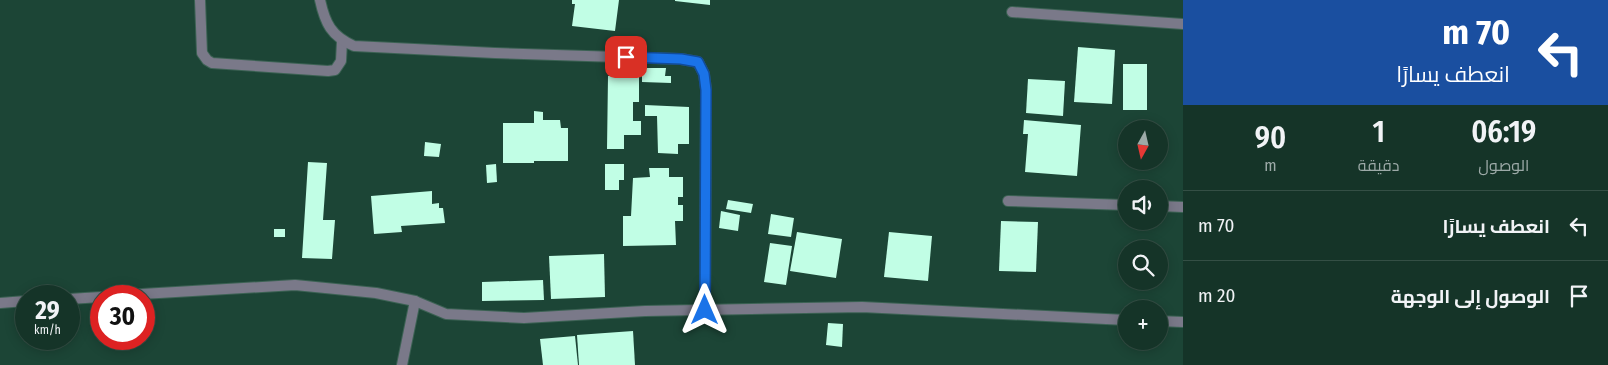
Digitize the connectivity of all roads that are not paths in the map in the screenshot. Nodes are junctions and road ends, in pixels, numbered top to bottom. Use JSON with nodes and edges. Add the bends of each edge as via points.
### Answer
{"nodes":[{"id":1,"x":200,"y":0,"type":"edge"},
{"id":2,"x":320,"y":0,"type":"edge"},
{"id":3,"x":1012,"y":12,"type":"dead end"},
{"id":4,"x":1183,"y":24,"type":"edge"},
{"id":5,"x":342,"y":41,"type":"junction"},
{"id":6,"x":1008,"y":201,"type":"dead end"},
{"id":7,"x":1118,"y":205,"type":"edge"},
{"id":8,"x":1168,"y":206,"type":"edge"},
{"id":9,"x":1183,"y":207,"type":"edge"},
{"id":10,"x":155,"y":293,"type":"edge"},
{"id":11,"x":415,"y":301,"type":"junction"},
{"id":12,"x":15,"y":302,"type":"edge"},
{"id":13,"x":0,"y":303,"type":"edge"},
{"id":14,"x":705,"y":310,"type":"junction"},
{"id":15,"x":1118,"y":320,"type":"edge"},
{"id":16,"x":1168,"y":321,"type":"edge"},
{"id":17,"x":1183,"y":322,"type":"edge"},
{"id":18,"x":402,"y":365,"type":"edge"}],
"edges":[{"from":1,"to":5,"type":"street","via":[[202,53],[212,63],[335,70],[341,61]]},
{"from":2,"to":5,"type":"street","via":[[329,28]]},
{"from":3,"to":4,"type":"street"},
{"from":5,"to":14,"type":"street","via":[[354,46],[698,62],[706,90]]},
{"from":6,"to":7,"type":"street"},
{"from":8,"to":9,"type":"street"},
{"from":10,"to":11,"type":"street","via":[[295,285],[376,293]]},
{"from":11,"to":14,"type":"street","via":[[446,314],[524,318]]},
{"from":11,"to":18,"type":"street"},
{"from":12,"to":13,"type":"street"},
{"from":14,"to":15,"type":"street","via":[[862,307]]},
{"from":16,"to":17,"type":"street"}]}
